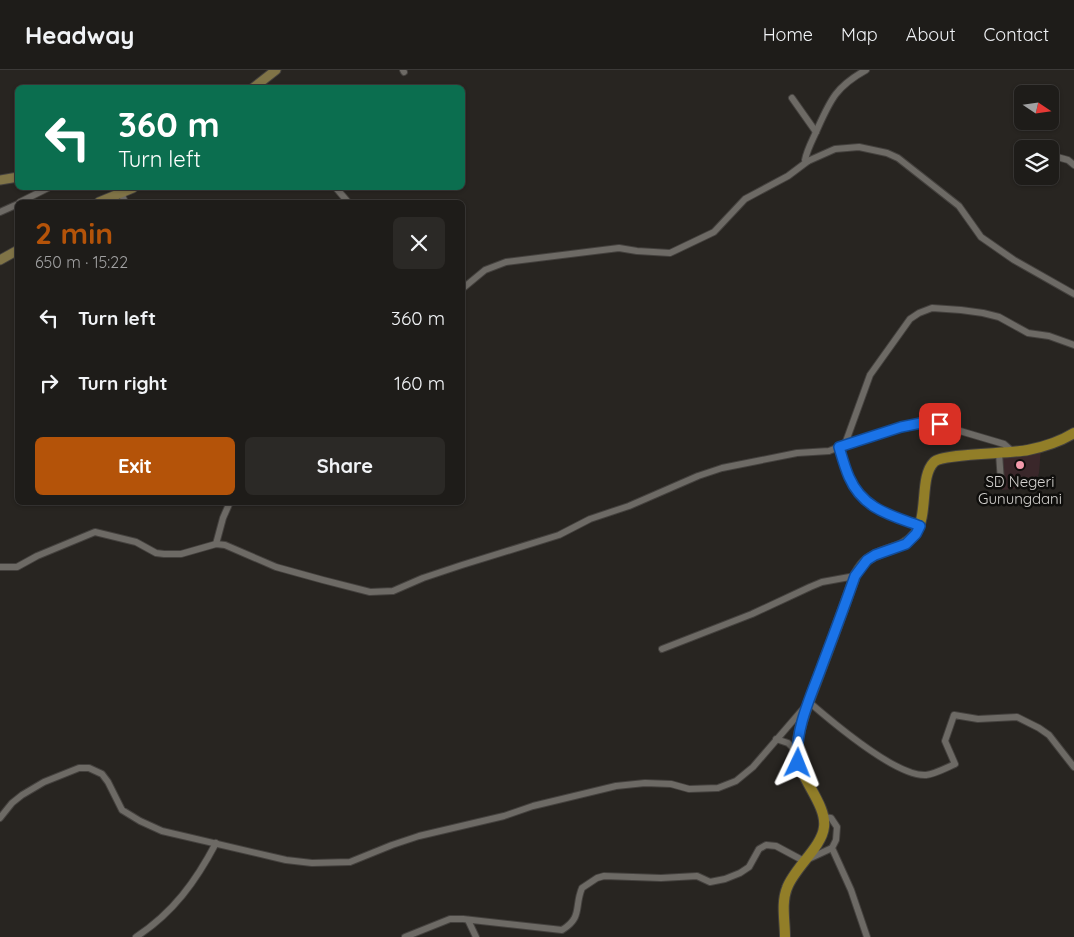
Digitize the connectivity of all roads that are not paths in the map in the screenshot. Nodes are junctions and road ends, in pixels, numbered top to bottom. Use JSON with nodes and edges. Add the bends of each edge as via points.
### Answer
{"nodes":[{"id":1,"x":276,"y":70,"type":"edge"},
{"id":2,"x":866,"y":70,"type":"edge"},
{"id":3,"x":257,"y":85,"type":"edge"},
{"id":4,"x":792,"y":98,"type":"dead end"},
{"id":5,"x":816,"y":132,"type":"junction"},
{"id":6,"x":1059,"y":158,"type":"edge"},
{"id":7,"x":808,"y":161,"type":"junction"},
{"id":8,"x":1074,"y":165,"type":"edge"},
{"id":9,"x":15,"y":178,"type":"edge"},
{"id":10,"x":0,"y":180,"type":"edge"},
{"id":11,"x":44,"y":190,"type":"edge"},
{"id":12,"x":128,"y":190,"type":"edge"},
{"id":13,"x":338,"y":190,"type":"edge"},
{"id":14,"x":121,"y":193,"type":"junction"},
{"id":15,"x":25,"y":200,"type":"edge"},
{"id":16,"x":104,"y":200,"type":"edge"},
{"id":17,"x":124,"y":200,"type":"edge"},
{"id":18,"x":346,"y":200,"type":"edge"},
{"id":19,"x":15,"y":205,"type":"edge"},
{"id":20,"x":0,"y":212,"type":"edge"},
{"id":21,"x":15,"y":252,"type":"edge"},
{"id":22,"x":0,"y":260,"type":"edge"},
{"id":23,"x":465,"y":287,"type":"edge"},
{"id":24,"x":1074,"y":294,"type":"edge"},
{"id":25,"x":1074,"y":345,"type":"edge"},
{"id":26,"x":1074,"y":433,"type":"edge"},
{"id":27,"x":842,"y":445,"type":"junction"},
{"id":28,"x":1013,"y":452,"type":"junction"},
{"id":29,"x":998,"y":453,"type":"junction"},
{"id":30,"x":1001,"y":482,"type":"dead end"},
{"id":31,"x":229,"y":505,"type":"edge"},
{"id":32,"x":920,"y":526,"type":"junction"},
{"id":33,"x":216,"y":544,"type":"junction"},
{"id":34,"x":0,"y":567,"type":"edge"},
{"id":35,"x":855,"y":576,"type":"junction"},
{"id":36,"x":662,"y":649,"type":"dead end"},
{"id":37,"x":809,"y":702,"type":"junction"},
{"id":38,"x":776,"y":739,"type":"junction"},
{"id":39,"x":797,"y":752,"type":"junction"},
{"id":40,"x":1074,"y":766,"type":"edge"},
{"id":41,"x":823,"y":817,"type":"junction"},
{"id":42,"x":0,"y":818,"type":"edge"},
{"id":43,"x":216,"y":843,"type":"junction"},
{"id":44,"x":832,"y":848,"type":"junction"},
{"id":45,"x":804,"y":861,"type":"junction"},
{"id":46,"x":468,"y":920,"type":"junction"},
{"id":47,"x":136,"y":937,"type":"edge"},
{"id":48,"x":405,"y":937,"type":"edge"},
{"id":49,"x":476,"y":937,"type":"edge"},
{"id":50,"x":785,"y":937,"type":"edge"},
{"id":51,"x":867,"y":937,"type":"edge"}],
"edges":[{"from":1,"to":3,"type":"main road"},
{"from":2,"to":5,"type":"street","via":[[853,77],[830,100]]},
{"from":4,"to":5,"type":"street"},
{"from":5,"to":7,"type":"street","via":[[804,160]]},
{"from":6,"to":8,"type":"street"},
{"from":7,"to":23,"type":"street","via":[[788,176],[745,199],[714,232],[670,253],[619,248],[506,262],[485,270]]},
{"from":7,"to":24,"type":"street","via":[[845,147],[868,149],[898,158],[959,206],[981,237]]},
{"from":9,"to":10,"type":"main road"},
{"from":11,"to":15,"type":"street"},
{"from":12,"to":14,"type":"main road"},
{"from":13,"to":18,"type":"street"},
{"from":14,"to":16,"type":"main road"},
{"from":14,"to":17,"type":"street"},
{"from":19,"to":20,"type":"street"},
{"from":21,"to":22,"type":"main road"},
{"from":25,"to":27,"type":"street","via":[[1028,333],[999,317],[983,313],[932,308],[919,313],[910,319],[870,375]]},
{"from":26,"to":28,"type":"main road","via":[[1029,450]]},
{"from":27,"to":28,"type":"street","via":[[901,427],[933,423],[1004,444]]},
{"from":27,"to":32,"type":"street","via":[[849,478],[865,501],[881,512]]},
{"from":27,"to":33,"type":"street","via":[[829,451],[797,453],[722,468],[590,519],[559,535],[423,578],[393,591],[370,592],[323,580],[276,567]]},
{"from":28,"to":29,"type":"main road"},
{"from":29,"to":30,"type":"street"},
{"from":29,"to":32,"type":"main road","via":[[950,456],[934,461],[926,483]]},
{"from":31,"to":33,"type":"street"},
{"from":32,"to":35,"type":"main road","via":[[906,544],[867,560]]},
{"from":33,"to":34,"type":"street","via":[[181,554],[164,554],[136,542],[95,532],[17,567]]},
{"from":35,"to":36,"type":"street","via":[[822,582]]},
{"from":35,"to":37,"type":"main road"},
{"from":37,"to":38,"type":"street"},
{"from":37,"to":39,"type":"main road"},
{"from":37,"to":40,"type":"street","via":[[889,763],[917,774],[931,774],[955,764],[945,741],[954,715],[978,719],[1017,717],[1048,735]]},
{"from":38,"to":39,"type":"street","via":[[788,743]]},
{"from":38,"to":43,"type":"street","via":[[743,776],[718,788],[689,789],[646,783],[616,786],[419,836],[350,862],[286,860]]},
{"from":39,"to":41,"type":"main road","via":[[802,772]]},
{"from":41,"to":44,"type":"street","via":[[831,818],[837,827]]},
{"from":41,"to":45,"type":"main road","via":[[822,832]]},
{"from":42,"to":43,"type":"street","via":[[12,803],[44,782],[79,768],[89,768],[102,774],[122,810],[129,816],[162,831]]},
{"from":43,"to":47,"type":"street","via":[[199,875],[174,907]]},
{"from":44,"to":45,"type":"street"},
{"from":44,"to":51,"type":"street"},
{"from":45,"to":46,"type":"street","via":[[776,846],[766,845],[759,849],[749,867],[710,882],[696,876],[604,876],[582,888],[574,922],[562,930]]},
{"from":45,"to":50,"type":"main road","via":[[786,889]]},
{"from":46,"to":48,"type":"street","via":[[450,919]]},
{"from":46,"to":49,"type":"street"}]}
